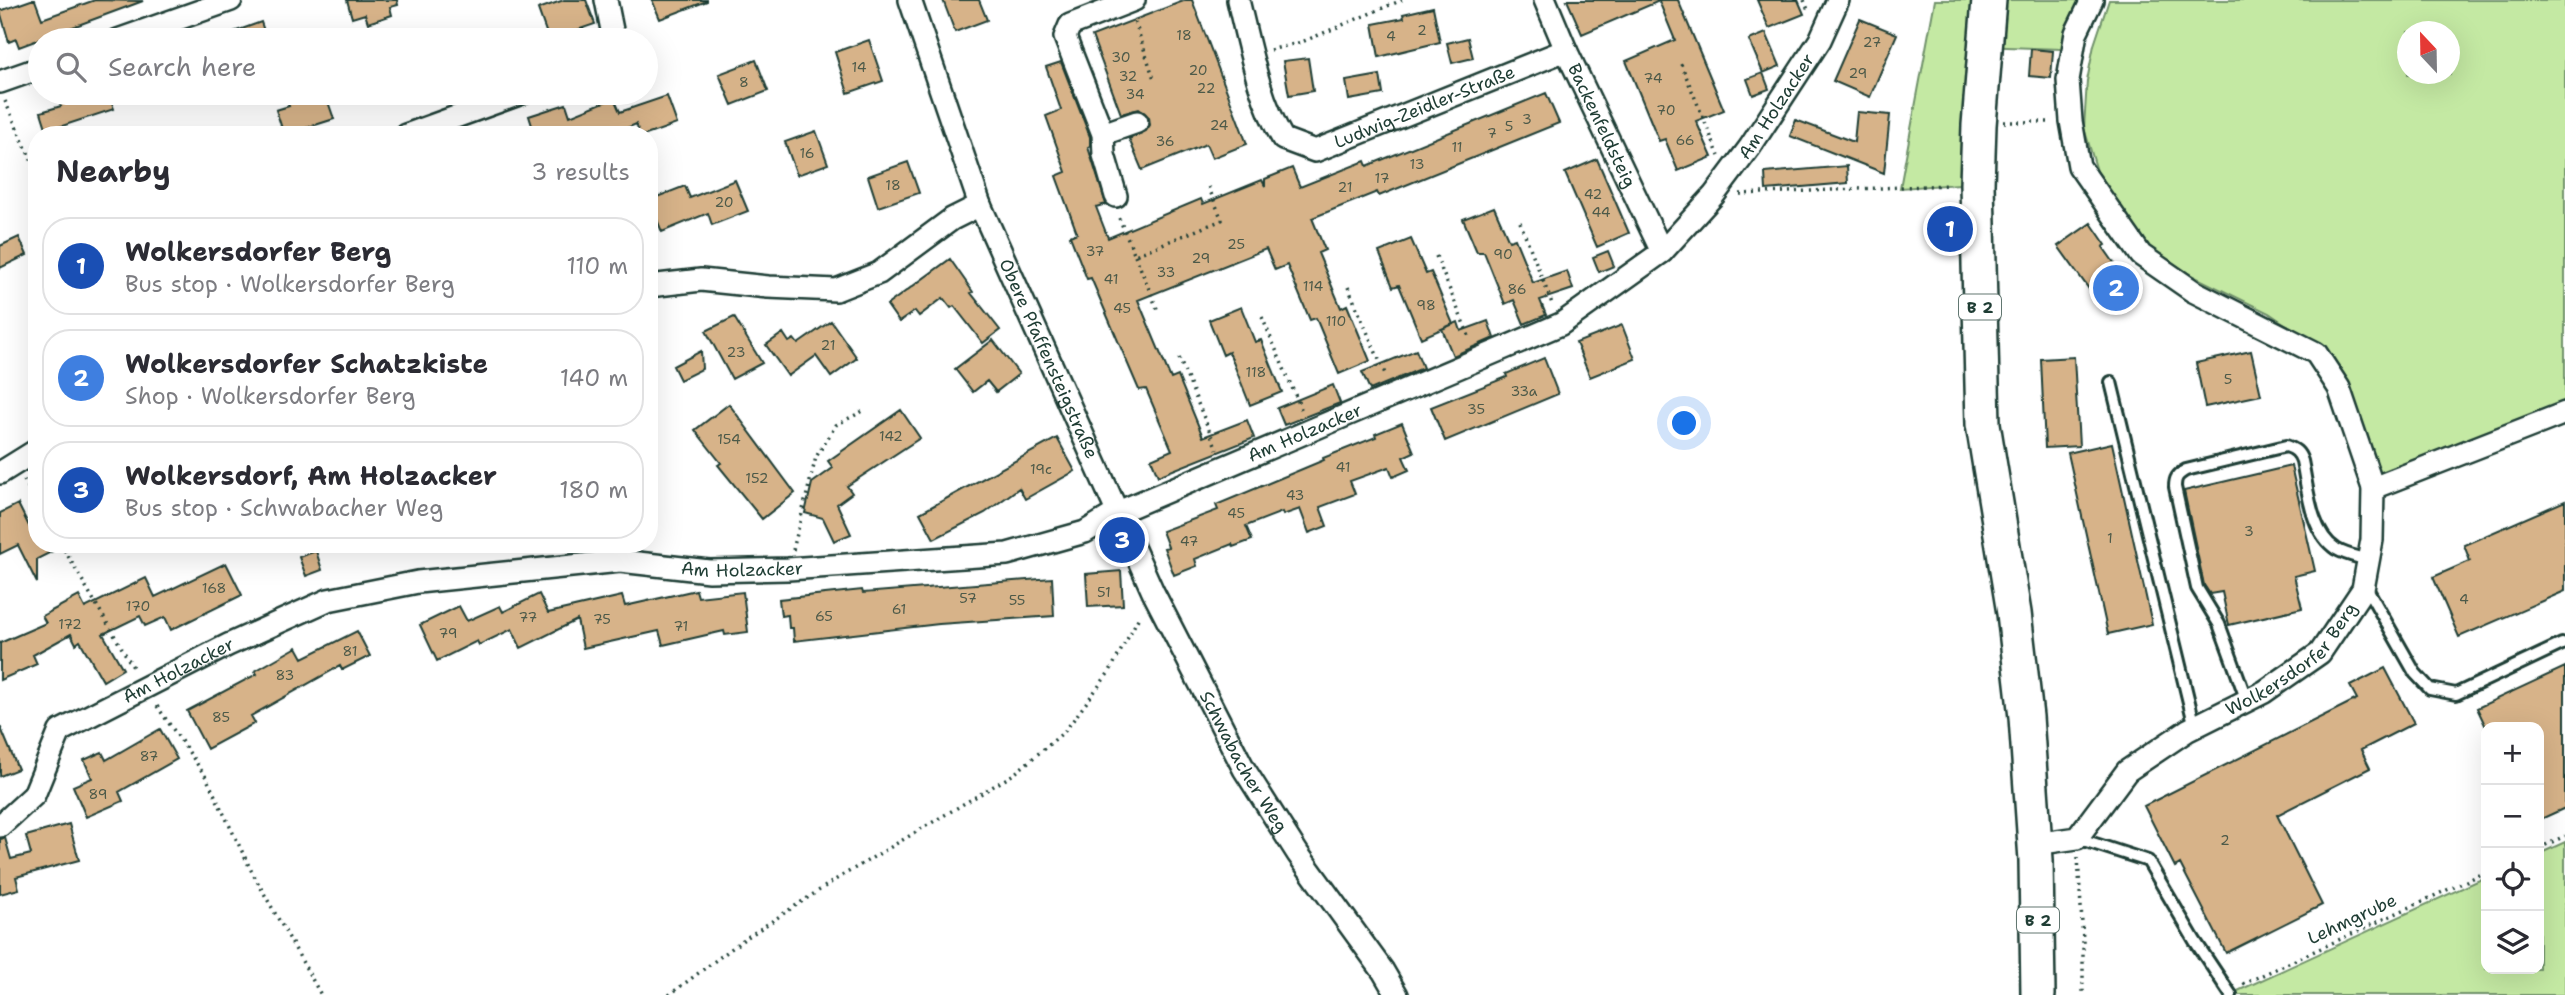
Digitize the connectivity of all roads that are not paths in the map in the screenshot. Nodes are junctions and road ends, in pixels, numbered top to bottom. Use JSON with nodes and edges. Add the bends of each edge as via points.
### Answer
{"nodes":[{"id":1,"x":231,"y":0,"type":"edge"},
{"id":2,"x":606,"y":0,"type":"edge"},
{"id":3,"x":910,"y":0,"type":"edge"},
{"id":4,"x":1238,"y":0,"type":"edge"},
{"id":5,"x":1545,"y":0,"type":"edge"},
{"id":6,"x":1838,"y":0,"type":"edge"},
{"id":7,"x":1989,"y":0,"type":"edge"},
{"id":8,"x":2092,"y":0,"type":"edge"},
{"id":9,"x":1131,"y":1,"type":"edge"},
{"id":10,"x":152,"y":28,"type":"edge"},
{"id":11,"x":612,"y":28,"type":"edge"},
{"id":12,"x":1566,"y":50,"type":"junction"},
{"id":13,"x":28,"y":75,"type":"edge"},
{"id":14,"x":2,"y":91,"type":"edge"},
{"id":15,"x":489,"y":105,"type":"edge"},
{"id":16,"x":1137,"y":122,"type":"dead end"},
{"id":17,"x":431,"y":126,"type":"edge"},
{"id":18,"x":1103,"y":134,"type":"junction"},
{"id":19,"x":1116,"y":196,"type":"dead end"},
{"id":20,"x":980,"y":205,"type":"junction"},
{"id":21,"x":1662,"y":252,"type":"junction"},
{"id":22,"x":658,"y":285,"type":"edge"},
{"id":23,"x":2111,"y":382,"type":"dead end"},
{"id":24,"x":2565,"y":412,"type":"edge"},
{"id":25,"x":28,"y":456,"type":"edge"},
{"id":26,"x":0,"y":473,"type":"edge"},
{"id":27,"x":2373,"y":488,"type":"junction"},
{"id":28,"x":1116,"y":513,"type":"junction"},
{"id":29,"x":614,"y":553,"type":"edge"},
{"id":30,"x":626,"y":553,"type":"edge"},
{"id":31,"x":2368,"y":560,"type":"junction"},
{"id":32,"x":2364,"y":582,"type":"junction"},
{"id":33,"x":2562,"y":644,"type":"dead end"},
{"id":34,"x":2247,"y":701,"type":"junction"},
{"id":35,"x":2195,"y":727,"type":"junction"},
{"id":36,"x":0,"y":826,"type":"edge"},
{"id":37,"x":2077,"y":838,"type":"junction"},
{"id":38,"x":2035,"y":844,"type":"junction"},
{"id":39,"x":2230,"y":993,"type":"edge"},
{"id":40,"x":1397,"y":995,"type":"edge"},
{"id":41,"x":2038,"y":995,"type":"edge"}],
"edges":[{"from":1,"to":10,"type":"street"},
{"from":2,"to":11,"type":"street"},
{"from":3,"to":20,"type":"street","name":"Obere Pfaffensteigstraße"},
{"from":4,"to":12,"type":"street","name":"Ludwig-Zeidler-Straße","via":[[1274,125],[1283,139],[1315,151]]},
{"from":5,"to":12,"type":"street","name":"Backenfeldsteig"},
{"from":6,"to":21,"type":"street","name":"Am Holzacker","via":[[1820,40],[1776,110],[1728,178]]},
{"from":7,"to":38,"type":"main road","number":"B 2","via":[[1977,184],[1983,424],[2014,613]]},
{"from":8,"to":27,"type":"street","name":"Wolkersdorfer Berg","via":[[2076,33],[2068,80],[2079,166],[2141,255],[2193,291],[2316,353],[2340,388]]},
{"from":9,"to":18,"type":"street","via":[[1070,25],[1065,37]]},
{"from":12,"to":21,"type":"street","name":"Backenfeldsteig"},
{"from":13,"to":14,"type":"street"},
{"from":15,"to":17,"type":"street"},
{"from":16,"to":18,"type":"street"},
{"from":18,"to":19,"type":"street"},
{"from":20,"to":22,"type":"street","via":[[952,219],[879,273],[836,290],[701,279]]},
{"from":20,"to":28,"type":"street","name":"Obere Pfaffensteigstraße"},
{"from":21,"to":28,"type":"street","name":"Am Holzacker","via":[[1560,324]]},
{"from":23,"to":35,"type":"lane"},
{"from":24,"to":27,"type":"street"},
{"from":25,"to":26,"type":"street"},
{"from":27,"to":31,"type":"street","name":"Wolkersdorfer Berg"},
{"from":28,"to":30,"type":"street","name":"Am Holzacker","via":[[1085,532],[1007,554],[709,571]]},
{"from":28,"to":40,"type":"street","name":"Schwabacher Weg","via":[[1244,769]]},
{"from":29,"to":36,"type":"street","name":"Am Holzacker","via":[[328,600],[60,731],[34,795]]},
{"from":31,"to":32,"type":"street","name":"Wolkersdorfer Berg"},
{"from":31,"to":34,"type":"lane","via":[[2337,549],[2323,536],[2302,461],[2293,448],[2286,446],[2179,474],[2175,487],[2197,588],[2219,624]]},
{"from":32,"to":33,"type":"lane","via":[[2415,673],[2430,690],[2456,694]]},
{"from":32,"to":34,"type":"street","name":"Wolkersdorfer Berg","via":[[2320,653]]},
{"from":34,"to":35,"type":"street","name":"Wolkersdorfer Berg"},
{"from":35,"to":37,"type":"street","name":"Wolkersdorfer Berg","via":[[2127,771]]},
{"from":37,"to":38,"type":"street"},
{"from":37,"to":39,"type":"lane","via":[[2148,861]]},
{"from":38,"to":41,"type":"main road","number":"B 2"}]}
